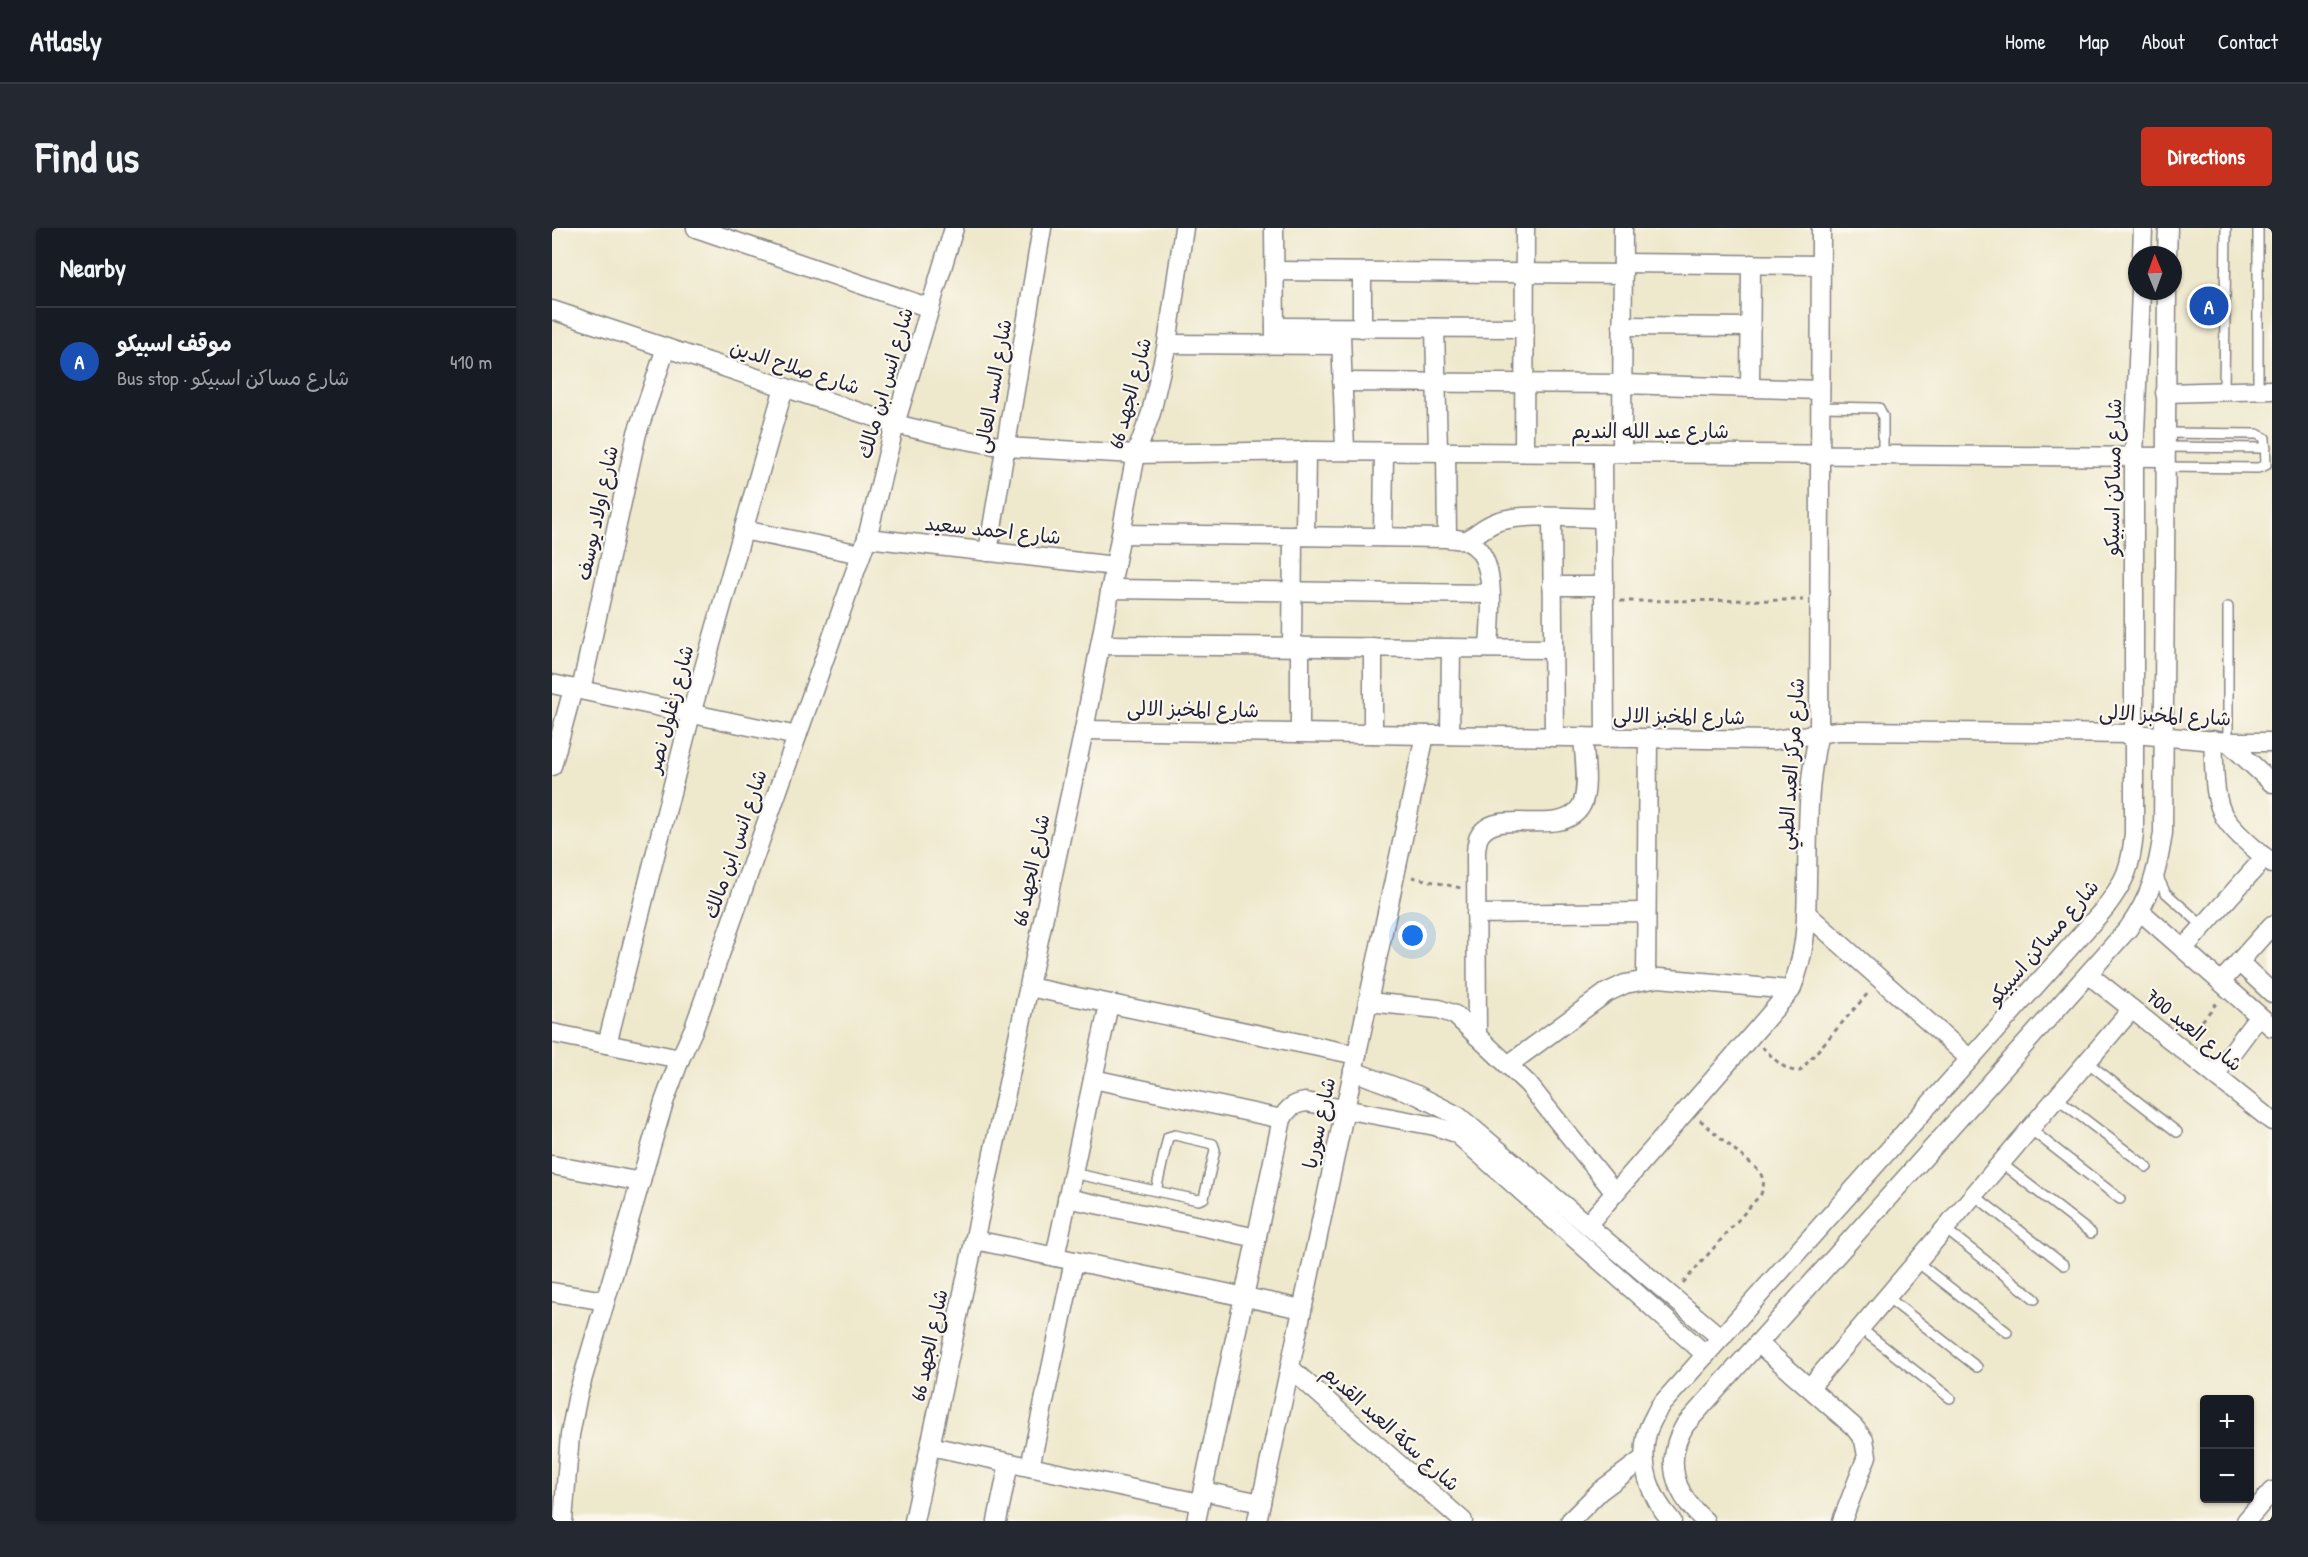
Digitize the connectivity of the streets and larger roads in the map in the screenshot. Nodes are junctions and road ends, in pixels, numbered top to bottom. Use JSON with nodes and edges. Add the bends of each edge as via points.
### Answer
{"nodes":[{"id":1,"x":696,"y":228,"type":"edge"},
{"id":2,"x":954,"y":228,"type":"edge"},
{"id":3,"x":1042,"y":228,"type":"edge"},
{"id":4,"x":1184,"y":228,"type":"edge"},
{"id":5,"x":1274,"y":228,"type":"edge"},
{"id":6,"x":1525,"y":228,"type":"edge"},
{"id":7,"x":1623,"y":228,"type":"edge"},
{"id":8,"x":1821,"y":228,"type":"edge"},
{"id":9,"x":2143,"y":228,"type":"edge"},
{"id":10,"x":2168,"y":228,"type":"edge"},
{"id":11,"x":2142,"y":246,"type":"edge"},
{"id":12,"x":2168,"y":246,"type":"edge"},
{"id":13,"x":1751,"y":264,"type":"junction"},
{"id":14,"x":1821,"y":265,"type":"junction"},
{"id":15,"x":1623,"y":268,"type":"junction"},
{"id":16,"x":1274,"y":271,"type":"junction"},
{"id":17,"x":1362,"y":272,"type":"junction"},
{"id":18,"x":1525,"y":273,"type":"junction"},
{"id":19,"x":2140,"y":300,"type":"edge"},
{"id":20,"x":2167,"y":300,"type":"edge"},
{"id":21,"x":930,"y":308,"type":"junction"},
{"id":22,"x":552,"y":310,"type":"edge"},
{"id":23,"x":1622,"y":326,"type":"junction"},
{"id":24,"x":1751,"y":327,"type":"junction"},
{"id":25,"x":1362,"y":328,"type":"junction"},
{"id":26,"x":1435,"y":328,"type":"junction"},
{"id":27,"x":1524,"y":328,"type":"junction"},
{"id":28,"x":1275,"y":336,"type":"junction"},
{"id":29,"x":1341,"y":337,"type":"junction"},
{"id":30,"x":1167,"y":344,"type":"junction"},
{"id":31,"x":666,"y":348,"type":"junction"},
{"id":32,"x":1342,"y":382,"type":"junction"},
{"id":33,"x":1436,"y":383,"type":"junction"},
{"id":34,"x":1524,"y":384,"type":"junction"},
{"id":35,"x":1622,"y":384,"type":"junction"},
{"id":36,"x":784,"y":387,"type":"junction"},
{"id":37,"x":1750,"y":388,"type":"junction"},
{"id":38,"x":2265,"y":390,"type":"edge"},
{"id":39,"x":2165,"y":393,"type":"junction"},
{"id":40,"x":1820,"y":399,"type":"junction"},
{"id":41,"x":895,"y":424,"type":"junction"},
{"id":42,"x":1005,"y":447,"type":"junction"},
{"id":43,"x":1305,"y":451,"type":"junction"},
{"id":44,"x":2165,"y":451,"type":"junction"},
{"id":45,"x":1345,"y":452,"type":"junction"},
{"id":46,"x":1384,"y":452,"type":"junction"},
{"id":47,"x":1442,"y":452,"type":"junction"},
{"id":48,"x":1524,"y":452,"type":"junction"},
{"id":49,"x":1603,"y":453,"type":"junction"},
{"id":50,"x":1622,"y":453,"type":"junction"},
{"id":51,"x":1136,"y":454,"type":"junction"},
{"id":52,"x":1820,"y":454,"type":"junction"},
{"id":53,"x":2134,"y":456,"type":"junction"},
{"id":54,"x":1552,"y":518,"type":"junction"},
{"id":55,"x":1603,"y":518,"type":"junction"},
{"id":56,"x":743,"y":530,"type":"junction"},
{"id":57,"x":1121,"y":534,"type":"junction"},
{"id":58,"x":1299,"y":536,"type":"junction"},
{"id":59,"x":1383,"y":537,"type":"junction"},
{"id":60,"x":1447,"y":538,"type":"junction"},
{"id":61,"x":1467,"y":541,"type":"junction"},
{"id":62,"x":864,"y":546,"type":"junction"},
{"id":63,"x":988,"y":552,"type":"junction"},
{"id":64,"x":1115,"y":566,"type":"junction"},
{"id":65,"x":1552,"y":586,"type":"junction"},
{"id":66,"x":1110,"y":590,"type":"junction"},
{"id":67,"x":1293,"y":592,"type":"junction"},
{"id":68,"x":1604,"y":593,"type":"junction"},
{"id":69,"x":1490,"y":594,"type":"junction"},
{"id":70,"x":1100,"y":645,"type":"junction"},
{"id":71,"x":1296,"y":646,"type":"junction"},
{"id":72,"x":1373,"y":647,"type":"junction"},
{"id":73,"x":1451,"y":648,"type":"junction"},
{"id":74,"x":1489,"y":648,"type":"junction"},
{"id":75,"x":1553,"y":649,"type":"junction"},
{"id":76,"x":552,"y":684,"type":"edge"},
{"id":77,"x":577,"y":690,"type":"junction"},
{"id":78,"x":691,"y":714,"type":"junction"},
{"id":79,"x":1084,"y":730,"type":"junction"},
{"id":80,"x":1300,"y":733,"type":"junction"},
{"id":81,"x":1819,"y":733,"type":"junction"},
{"id":82,"x":1373,"y":734,"type":"junction"},
{"id":83,"x":2134,"y":734,"type":"junction"},
{"id":84,"x":1425,"y":735,"type":"junction"},
{"id":85,"x":1450,"y":735,"type":"junction"},
{"id":86,"x":797,"y":736,"type":"junction"},
{"id":87,"x":2163,"y":736,"type":"junction"},
{"id":88,"x":1554,"y":737,"type":"junction"},
{"id":89,"x":1583,"y":737,"type":"junction"},
{"id":90,"x":1605,"y":738,"type":"junction"},
{"id":91,"x":1648,"y":738,"type":"junction"},
{"id":92,"x":2220,"y":741,"type":"junction"},
{"id":93,"x":2272,"y":742,"type":"edge"},
{"id":94,"x":552,"y":766,"type":"edge"},
{"id":95,"x":2272,"y":783,"type":"edge"},
{"id":96,"x":2268,"y":860,"type":"edge"},
{"id":97,"x":2140,"y":911,"type":"junction"},
{"id":98,"x":1646,"y":912,"type":"junction"},
{"id":99,"x":1806,"y":913,"type":"junction"},
{"id":100,"x":1476,"y":914,"type":"junction"},
{"id":101,"x":2272,"y":925,"type":"edge"},
{"id":102,"x":2183,"y":949,"type":"junction"},
{"id":103,"x":2239,"y":962,"type":"junction"},
{"id":104,"x":2088,"y":974,"type":"junction"},
{"id":105,"x":1646,"y":979,"type":"junction"},
{"id":106,"x":2225,"y":985,"type":"junction"},
{"id":107,"x":1029,"y":987,"type":"junction"},
{"id":108,"x":1791,"y":990,"type":"junction"},
{"id":109,"x":2272,"y":993,"type":"edge"},
{"id":110,"x":1368,"y":1002,"type":"junction"},
{"id":111,"x":1108,"y":1004,"type":"junction"},
{"id":112,"x":2132,"y":1009,"type":"junction"},
{"id":113,"x":2265,"y":1021,"type":"edge"},
{"id":114,"x":552,"y":1033,"type":"edge"},
{"id":115,"x":1477,"y":1036,"type":"junction"},
{"id":116,"x":607,"y":1044,"type":"junction"},
{"id":117,"x":680,"y":1059,"type":"junction"},
{"id":118,"x":1970,"y":1059,"type":"junction"},
{"id":119,"x":1355,"y":1063,"type":"junction"},
{"id":120,"x":1509,"y":1065,"type":"junction"},
{"id":121,"x":2215,"y":1075,"type":"junction"},
{"id":122,"x":1093,"y":1079,"type":"junction"},
{"id":123,"x":1345,"y":1109,"type":"junction"},
{"id":124,"x":1282,"y":1119,"type":"junction"},
{"id":125,"x":2272,"y":1121,"type":"edge"},
{"id":126,"x":552,"y":1165,"type":"edge"},
{"id":127,"x":641,"y":1182,"type":"junction"},
{"id":128,"x":1615,"y":1193,"type":"junction"},
{"id":129,"x":1067,"y":1198,"type":"junction"},
{"id":130,"x":1587,"y":1225,"type":"junction"},
{"id":131,"x":1257,"y":1238,"type":"junction"},
{"id":132,"x":975,"y":1240,"type":"junction"},
{"id":133,"x":1054,"y":1257,"type":"junction"},
{"id":134,"x":1074,"y":1261,"type":"junction"},
{"id":135,"x":552,"y":1292,"type":"edge"},
{"id":136,"x":1244,"y":1297,"type":"junction"},
{"id":137,"x":605,"y":1301,"type":"junction"},
{"id":138,"x":1302,"y":1309,"type":"junction"},
{"id":139,"x":1721,"y":1338,"type":"junction"},
{"id":140,"x":1758,"y":1343,"type":"junction"},
{"id":141,"x":1706,"y":1354,"type":"junction"},
{"id":142,"x":1290,"y":1368,"type":"junction"},
{"id":143,"x":1810,"y":1388,"type":"junction"},
{"id":144,"x":930,"y":1446,"type":"junction"},
{"id":145,"x":1643,"y":1459,"type":"junction"},
{"id":146,"x":1009,"y":1463,"type":"junction"},
{"id":147,"x":1030,"y":1467,"type":"junction"},
{"id":148,"x":560,"y":1475,"type":"edge"},
{"id":149,"x":2272,"y":1491,"type":"edge"},
{"id":150,"x":1201,"y":1497,"type":"junction"},
{"id":151,"x":1259,"y":1512,"type":"edge"},
{"id":152,"x":1670,"y":1520,"type":"edge"},
{"id":153,"x":563,"y":1521,"type":"edge"},
{"id":154,"x":914,"y":1521,"type":"edge"},
{"id":155,"x":997,"y":1521,"type":"edge"},
{"id":156,"x":1196,"y":1521,"type":"edge"},
{"id":157,"x":1463,"y":1521,"type":"edge"},
{"id":158,"x":1570,"y":1521,"type":"edge"},
{"id":159,"x":1705,"y":1521,"type":"edge"},
{"id":160,"x":1842,"y":1521,"type":"edge"},
{"id":161,"x":2246,"y":1521,"type":"edge"}],
"edges":[{"from":1,"to":21,"type":"street"},
{"from":2,"to":21,"type":"street","name":"شارع انس ابن مالك"},
{"from":3,"to":42,"type":"street","name":"شارع السد العالى"},
{"from":4,"to":30,"type":"street","name":"شارع الجهد 66"},
{"from":5,"to":16,"type":"street"},
{"from":6,"to":18,"type":"street"},
{"from":7,"to":15,"type":"street"},
{"from":8,"to":14,"type":"street","name":"شارع مركز العبد الطبي"},
{"from":9,"to":11,"type":"street"},
{"from":10,"to":12,"type":"street"},
{"from":13,"to":14,"type":"street"},
{"from":13,"to":15,"type":"street"},
{"from":13,"to":24,"type":"street"},
{"from":14,"to":40,"type":"street","name":"شارع مركز العبد الطبي"},
{"from":15,"to":18,"type":"street"},
{"from":15,"to":23,"type":"street"},
{"from":16,"to":17,"type":"street"},
{"from":16,"to":28,"type":"street"},
{"from":17,"to":18,"type":"street"},
{"from":17,"to":25,"type":"street"},
{"from":18,"to":27,"type":"street"},
{"from":19,"to":53,"type":"street","name":"شارع مساكن اسبيكو"},
{"from":20,"to":39,"type":"street"},
{"from":21,"to":41,"type":"street","name":"شارع انس ابن مالك"},
{"from":22,"to":31,"type":"street","name":"شارع صلاح الدين"},
{"from":23,"to":24,"type":"street"},
{"from":23,"to":35,"type":"street"},
{"from":24,"to":37,"type":"street"},
{"from":25,"to":26,"type":"street"},
{"from":25,"to":29,"type":"street"},
{"from":26,"to":27,"type":"street"},
{"from":26,"to":33,"type":"street"},
{"from":27,"to":34,"type":"street"},
{"from":28,"to":29,"type":"street"},
{"from":28,"to":30,"type":"street"},
{"from":29,"to":32,"type":"street"},
{"from":30,"to":51,"type":"street","name":"شارع الجهد 66","via":[[1151,413]]},
{"from":31,"to":36,"type":"street","name":"شارع صلاح الدين"},
{"from":31,"to":77,"type":"street","name":"شارع اولاد يوسف","via":[[638,433]]},
{"from":32,"to":33,"type":"street"},
{"from":32,"to":45,"type":"street"},
{"from":33,"to":34,"type":"street"},
{"from":33,"to":47,"type":"street"},
{"from":34,"to":35,"type":"street"},
{"from":34,"to":48,"type":"street"},
{"from":35,"to":37,"type":"street"},
{"from":35,"to":50,"type":"street"},
{"from":36,"to":41,"type":"street","name":"شارع صلاح الدين"},
{"from":36,"to":56,"type":"street","name":"شارع زغلول نصر"},
{"from":37,"to":40,"type":"street"},
{"from":38,"to":39,"type":"street"},
{"from":39,"to":44,"type":"street"},
{"from":40,"to":52,"type":"street","name":"شارع مركز العبد الطبي"},
{"from":41,"to":42,"type":"street","name":"شارع صلاح الدين"},
{"from":41,"to":62,"type":"street","name":"شارع انس ابن مالك"},
{"from":42,"to":51,"type":"street","name":"شارع صلاح الدين"},
{"from":42,"to":63,"type":"street","name":"شارع السد العالى"},
{"from":43,"to":45,"type":"street","name":"شارع عبد الله النديم"},
{"from":43,"to":51,"type":"street","name":"شارع عبد الله النديم"},
{"from":43,"to":58,"type":"street"},
{"from":44,"to":53,"type":"street","name":"شارع عبد الله النديم"},
{"from":44,"to":87,"type":"street"},
{"from":45,"to":46,"type":"street","name":"شارع عبد الله النديم"},
{"from":46,"to":47,"type":"street","name":"شارع عبد الله النديم"},
{"from":46,"to":59,"type":"street"},
{"from":47,"to":48,"type":"street","name":"شارع عبد الله النديم"},
{"from":47,"to":60,"type":"street"},
{"from":48,"to":49,"type":"street","name":"شارع عبد الله النديم"},
{"from":49,"to":50,"type":"street","name":"شارع عبد الله النديم"},
{"from":49,"to":55,"type":"street"},
{"from":50,"to":52,"type":"street","name":"شارع عبد الله النديم"},
{"from":51,"to":57,"type":"street","name":"شارع الجهد 66"},
{"from":52,"to":53,"type":"street","name":"شارع عبد الله النديم"},
{"from":52,"to":81,"type":"street","name":"شارع مركز العبد الطبي"},
{"from":53,"to":83,"type":"street","name":"شارع مساكن اسبيكو"},
{"from":54,"to":55,"type":"street"},
{"from":54,"to":61,"type":"street","via":[[1498,522]]},
{"from":54,"to":65,"type":"street"},
{"from":55,"to":68,"type":"street"},
{"from":56,"to":62,"type":"street","name":"شارع احمد سعيد"},
{"from":56,"to":78,"type":"street","name":"شارع زغلول نصر"},
{"from":57,"to":58,"type":"street"},
{"from":57,"to":64,"type":"street","name":"شارع الجهد 66"},
{"from":58,"to":59,"type":"street"},
{"from":58,"to":67,"type":"street"},
{"from":59,"to":60,"type":"street"},
{"from":60,"to":61,"type":"street"},
{"from":61,"to":69,"type":"street","via":[[1483,554],[1490,572]]},
{"from":62,"to":63,"type":"street","name":"شارع احمد سعيد"},
{"from":62,"to":86,"type":"street","name":"شارع انس ابن مالك"},
{"from":63,"to":64,"type":"street","name":"شارع احمد سعيد"},
{"from":64,"to":66,"type":"street","name":"شارع الجهد 66"},
{"from":65,"to":68,"type":"street"},
{"from":65,"to":75,"type":"street"},
{"from":66,"to":67,"type":"street"},
{"from":66,"to":70,"type":"street","name":"شارع الجهد 66"},
{"from":67,"to":69,"type":"street"},
{"from":67,"to":71,"type":"street"},
{"from":68,"to":90,"type":"street"},
{"from":69,"to":74,"type":"street"},
{"from":70,"to":71,"type":"street"},
{"from":70,"to":79,"type":"street","name":"شارع الجهد 66"},
{"from":71,"to":72,"type":"street"},
{"from":71,"to":80,"type":"street"},
{"from":72,"to":73,"type":"street"},
{"from":72,"to":82,"type":"street"},
{"from":73,"to":74,"type":"street"},
{"from":73,"to":85,"type":"street"},
{"from":74,"to":75,"type":"street"},
{"from":75,"to":88,"type":"street"},
{"from":76,"to":77,"type":"street"},
{"from":77,"to":78,"type":"street"},
{"from":77,"to":94,"type":"street","name":"شارع اولاد يوسف"},
{"from":78,"to":86,"type":"street"},
{"from":78,"to":116,"type":"street","name":"شارع زغلول نصر"},
{"from":79,"to":80,"type":"street","name":"شارع المخبز الالى"},
{"from":79,"to":107,"type":"street","name":"شارع الجهد 66"},
{"from":80,"to":82,"type":"street","name":"شارع المخبز الالى"},
{"from":81,"to":83,"type":"street","name":"شارع المخبز الالى"},
{"from":81,"to":91,"type":"street","name":"شارع المخبز الالى","via":[[1774,741]]},
{"from":81,"to":99,"type":"street","name":"شارع مركز العبد الطبي","via":[[1809,792]]},
{"from":82,"to":84,"type":"street","name":"شارع المخبز الالى"},
{"from":83,"to":87,"type":"street","name":"شارع المخبز الالى"},
{"from":83,"to":118,"type":"street","name":"شارع مساكن اسبيكو","via":[[2132,860],[2122,886]]},
{"from":84,"to":85,"type":"street","name":"شارع المخبز الالى"},
{"from":84,"to":110,"type":"street","name":"شارع سوريا"},
{"from":85,"to":88,"type":"street","name":"شارع المخبز الالى"},
{"from":86,"to":117,"type":"street","name":"شارع انس ابن مالك"},
{"from":87,"to":92,"type":"street","name":"شارع المخبز الالى"},
{"from":87,"to":97,"type":"street","via":[[2163,833],[2157,873]]},
{"from":88,"to":89,"type":"street","name":"شارع المخبز الالى"},
{"from":89,"to":90,"type":"street","name":"شارع المخبز الالى"},
{"from":89,"to":100,"type":"street","via":[[1585,791],[1581,806],[1570,817],[1555,822],[1501,823],[1488,827],[1478,838]]},
{"from":90,"to":91,"type":"street","name":"شارع المخبز الالى"},
{"from":91,"to":98,"type":"street"},
{"from":92,"to":93,"type":"street","name":"شارع المخبز الالى"},
{"from":92,"to":95,"type":"street"},
{"from":92,"to":96,"type":"street","via":[[2219,804],[2232,827]]},
{"from":96,"to":102,"type":"street"},
{"from":97,"to":102,"type":"street"},
{"from":97,"to":104,"type":"street"},
{"from":98,"to":100,"type":"street"},
{"from":98,"to":105,"type":"street"},
{"from":99,"to":108,"type":"street","name":"شارع مركز العبد الطبي","via":[[1801,965]]},
{"from":99,"to":118,"type":"street"},
{"from":100,"to":115,"type":"street"},
{"from":101,"to":103,"type":"street"},
{"from":102,"to":106,"type":"street"},
{"from":103,"to":106,"type":"street"},
{"from":103,"to":109,"type":"street"},
{"from":104,"to":112,"type":"street","name":"شارع العبد 700"},
{"from":104,"to":140,"type":"street"},
{"from":105,"to":108,"type":"street"},
{"from":105,"to":120,"type":"street","via":[[1606,993]]},
{"from":106,"to":113,"type":"street"},
{"from":107,"to":111,"type":"street"},
{"from":107,"to":132,"type":"street","name":"شارع الجهد 66"},
{"from":108,"to":128,"type":"street","name":"شارع مركز العبد الطبي"},
{"from":110,"to":115,"type":"street","via":[[1448,1011]]},
{"from":110,"to":119,"type":"street","name":"شارع سوريا"},
{"from":111,"to":119,"type":"street"},
{"from":111,"to":122,"type":"street"},
{"from":112,"to":121,"type":"street","name":"شارع العبد 700"},
{"from":112,"to":143,"type":"street"},
{"from":113,"to":121,"type":"street"},
{"from":114,"to":116,"type":"street"},
{"from":115,"to":120,"type":"street"},
{"from":116,"to":117,"type":"street"},
{"from":117,"to":127,"type":"street","name":"شارع انس ابن مالك"},
{"from":118,"to":139,"type":"street","name":"شارع مساكن اسبيكو"},
{"from":119,"to":123,"type":"street","name":"شارع سوريا"},
{"from":119,"to":130,"type":"street","via":[[1458,1116]]},
{"from":120,"to":128,"type":"street"},
{"from":121,"to":125,"type":"street","name":"شارع العبد 700"},
{"from":122,"to":124,"type":"street"},
{"from":122,"to":129,"type":"street"},
{"from":123,"to":124,"type":"street","via":[[1296,1103]]},
{"from":123,"to":138,"type":"street","name":"شارع سوريا"},
{"from":123,"to":141,"type":"street","via":[[1456,1133]]},
{"from":124,"to":131,"type":"street"},
{"from":126,"to":127,"type":"street"},
{"from":127,"to":137,"type":"street","name":"شارع انس ابن مالك"},
{"from":128,"to":130,"type":"street","name":"شارع مركز العبد الطبي"},
{"from":129,"to":131,"type":"street"},
{"from":129,"to":133,"type":"street"},
{"from":130,"to":139,"type":"street"},
{"from":131,"to":136,"type":"street"},
{"from":132,"to":133,"type":"street"},
{"from":132,"to":144,"type":"street","name":"شارع الجهد 66"},
{"from":133,"to":134,"type":"street"},
{"from":134,"to":136,"type":"street"},
{"from":134,"to":147,"type":"street"},
{"from":135,"to":137,"type":"street"},
{"from":136,"to":138,"type":"street"},
{"from":136,"to":150,"type":"street"},
{"from":137,"to":148,"type":"street","name":"شارع انس ابن مالك"},
{"from":138,"to":142,"type":"street","name":"شارع سوريا"},
{"from":139,"to":141,"type":"street","name":"شارع مساكن اسبيكو"},
{"from":140,"to":143,"type":"street"},
{"from":140,"to":159,"type":"street","via":[[1685,1425],[1676,1446],[1674,1470],[1680,1492]]},
{"from":141,"to":145,"type":"street","name":"شارع مساكن اسبيكو","via":[[1659,1407],[1647,1432]]},
{"from":142,"to":151,"type":"street","name":"شارع سوريا"},
{"from":142,"to":157,"type":"street","name":"شارع سكة العبد القديم"},
{"from":143,"to":160,"type":"street","via":[[1864,1440],[1867,1456]]},
{"from":144,"to":146,"type":"street"},
{"from":144,"to":154,"type":"street","name":"شارع الجهد 66"},
{"from":145,"to":152,"type":"street","via":[[1651,1492]]},
{"from":145,"to":158,"type":"street","via":[[1600,1491]]},
{"from":146,"to":147,"type":"street"},
{"from":146,"to":155,"type":"street"},
{"from":147,"to":150,"type":"street"},
{"from":148,"to":153,"type":"street","name":"شارع انس ابن مالك"},
{"from":149,"to":161,"type":"street"},
{"from":150,"to":151,"type":"street"},
{"from":150,"to":156,"type":"street"}]}
